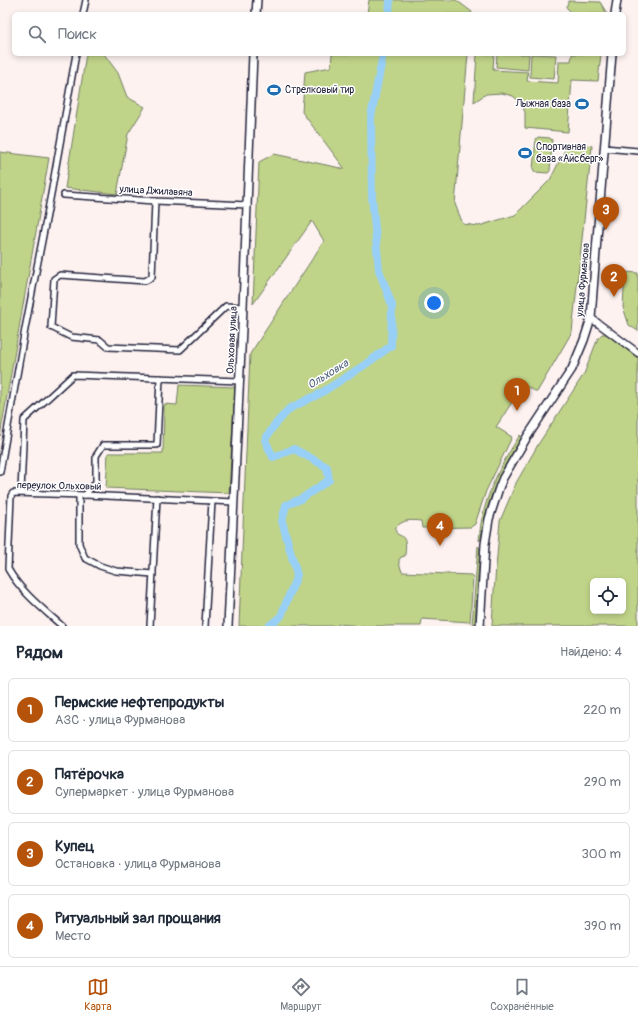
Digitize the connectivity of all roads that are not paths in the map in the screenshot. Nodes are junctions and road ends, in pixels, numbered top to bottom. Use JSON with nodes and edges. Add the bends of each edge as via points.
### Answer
{"nodes":[{"id":1,"x":86,"y":0,"type":"edge"},
{"id":2,"x":257,"y":0,"type":"edge"},
{"id":3,"x":617,"y":0,"type":"edge"},
{"id":4,"x":83,"y":12,"type":"edge"},
{"id":5,"x":256,"y":12,"type":"edge"},
{"id":6,"x":615,"y":12,"type":"edge"},
{"id":7,"x":76,"y":56,"type":"edge"},
{"id":8,"x":253,"y":56,"type":"edge"},
{"id":9,"x":612,"y":56,"type":"edge"},
{"id":10,"x":604,"y":148,"type":"junction"},
{"id":11,"x":638,"y":152,"type":"edge"},
{"id":12,"x":64,"y":195,"type":"dead end"},
{"id":13,"x":155,"y":201,"type":"junction"},
{"id":14,"x":248,"y":205,"type":"junction"},
{"id":15,"x":243,"y":308,"type":"junction"},
{"id":16,"x":591,"y":318,"type":"junction"},
{"id":17,"x":638,"y":353,"type":"edge"},
{"id":18,"x":160,"y":378,"type":"junction"},
{"id":19,"x":240,"y":381,"type":"junction"},
{"id":20,"x":0,"y":472,"type":"edge"},
{"id":21,"x":21,"y":492,"type":"junction"},
{"id":22,"x":82,"y":495,"type":"junction"},
{"id":23,"x":157,"y":498,"type":"junction"},
{"id":24,"x":212,"y":501,"type":"junction"},
{"id":25,"x":234,"y":502,"type":"junction"},
{"id":26,"x":153,"y":574,"type":"junction"},
{"id":27,"x":62,"y":626,"type":"edge"},
{"id":28,"x":150,"y":626,"type":"edge"},
{"id":29,"x":206,"y":626,"type":"edge"},
{"id":30,"x":228,"y":626,"type":"edge"},
{"id":31,"x":480,"y":626,"type":"edge"}],
"edges":[{"from":1,"to":4,"type":"street"},
{"from":2,"to":5,"type":"main road"},
{"from":3,"to":6,"type":"main road"},
{"from":7,"to":20,"type":"street"},
{"from":8,"to":14,"type":"main road","name":"Ольховая улица"},
{"from":9,"to":10,"type":"main road","name":"улица Фурманова"},
{"from":10,"to":11,"type":"street"},
{"from":10,"to":16,"type":"main road","name":"улица Фурманова"},
{"from":12,"to":13,"type":"street","name":"улица Джилавяна"},
{"from":13,"to":14,"type":"street","name":"улица Джилавяна"},
{"from":13,"to":15,"type":"street","via":[[152,277],[145,281],[60,275],[54,279],[52,327],[71,337],[100,340],[108,347],[180,350],[226,306]]},
{"from":14,"to":15,"type":"main road","name":"Ольховая улица"},
{"from":15,"to":19,"type":"main road","name":"Ольховая улица"},
{"from":16,"to":17,"type":"street"},
{"from":16,"to":31,"type":"main road","name":"улица Фурманова","via":[[572,369],[527,437],[499,488],[489,519],[485,544]]},
{"from":18,"to":19,"type":"street"},
{"from":18,"to":21,"type":"street","via":[[73,375],[24,420]]},
{"from":18,"to":22,"type":"street","via":[[157,445],[103,444],[96,456],[96,482]]},
{"from":19,"to":25,"type":"main road","name":"Ольховая улица"},
{"from":21,"to":22,"type":"street","name":"переулок Ольховый"},
{"from":21,"to":27,"type":"street","name":"переулок Ольховый","via":[[13,493],[11,496],[8,569],[20,587]]},
{"from":22,"to":23,"type":"street","name":"переулок Ольховый"},
{"from":22,"to":26,"type":"street","via":[[79,544],[85,558],[116,571]]},
{"from":23,"to":24,"type":"street","name":"переулок Ольховый"},
{"from":23,"to":26,"type":"street"},
{"from":24,"to":25,"type":"street","name":"переулок Ольховый"},
{"from":24,"to":29,"type":"street"},
{"from":25,"to":30,"type":"main road","name":"Ольховая улица"},
{"from":26,"to":28,"type":"street"}]}
